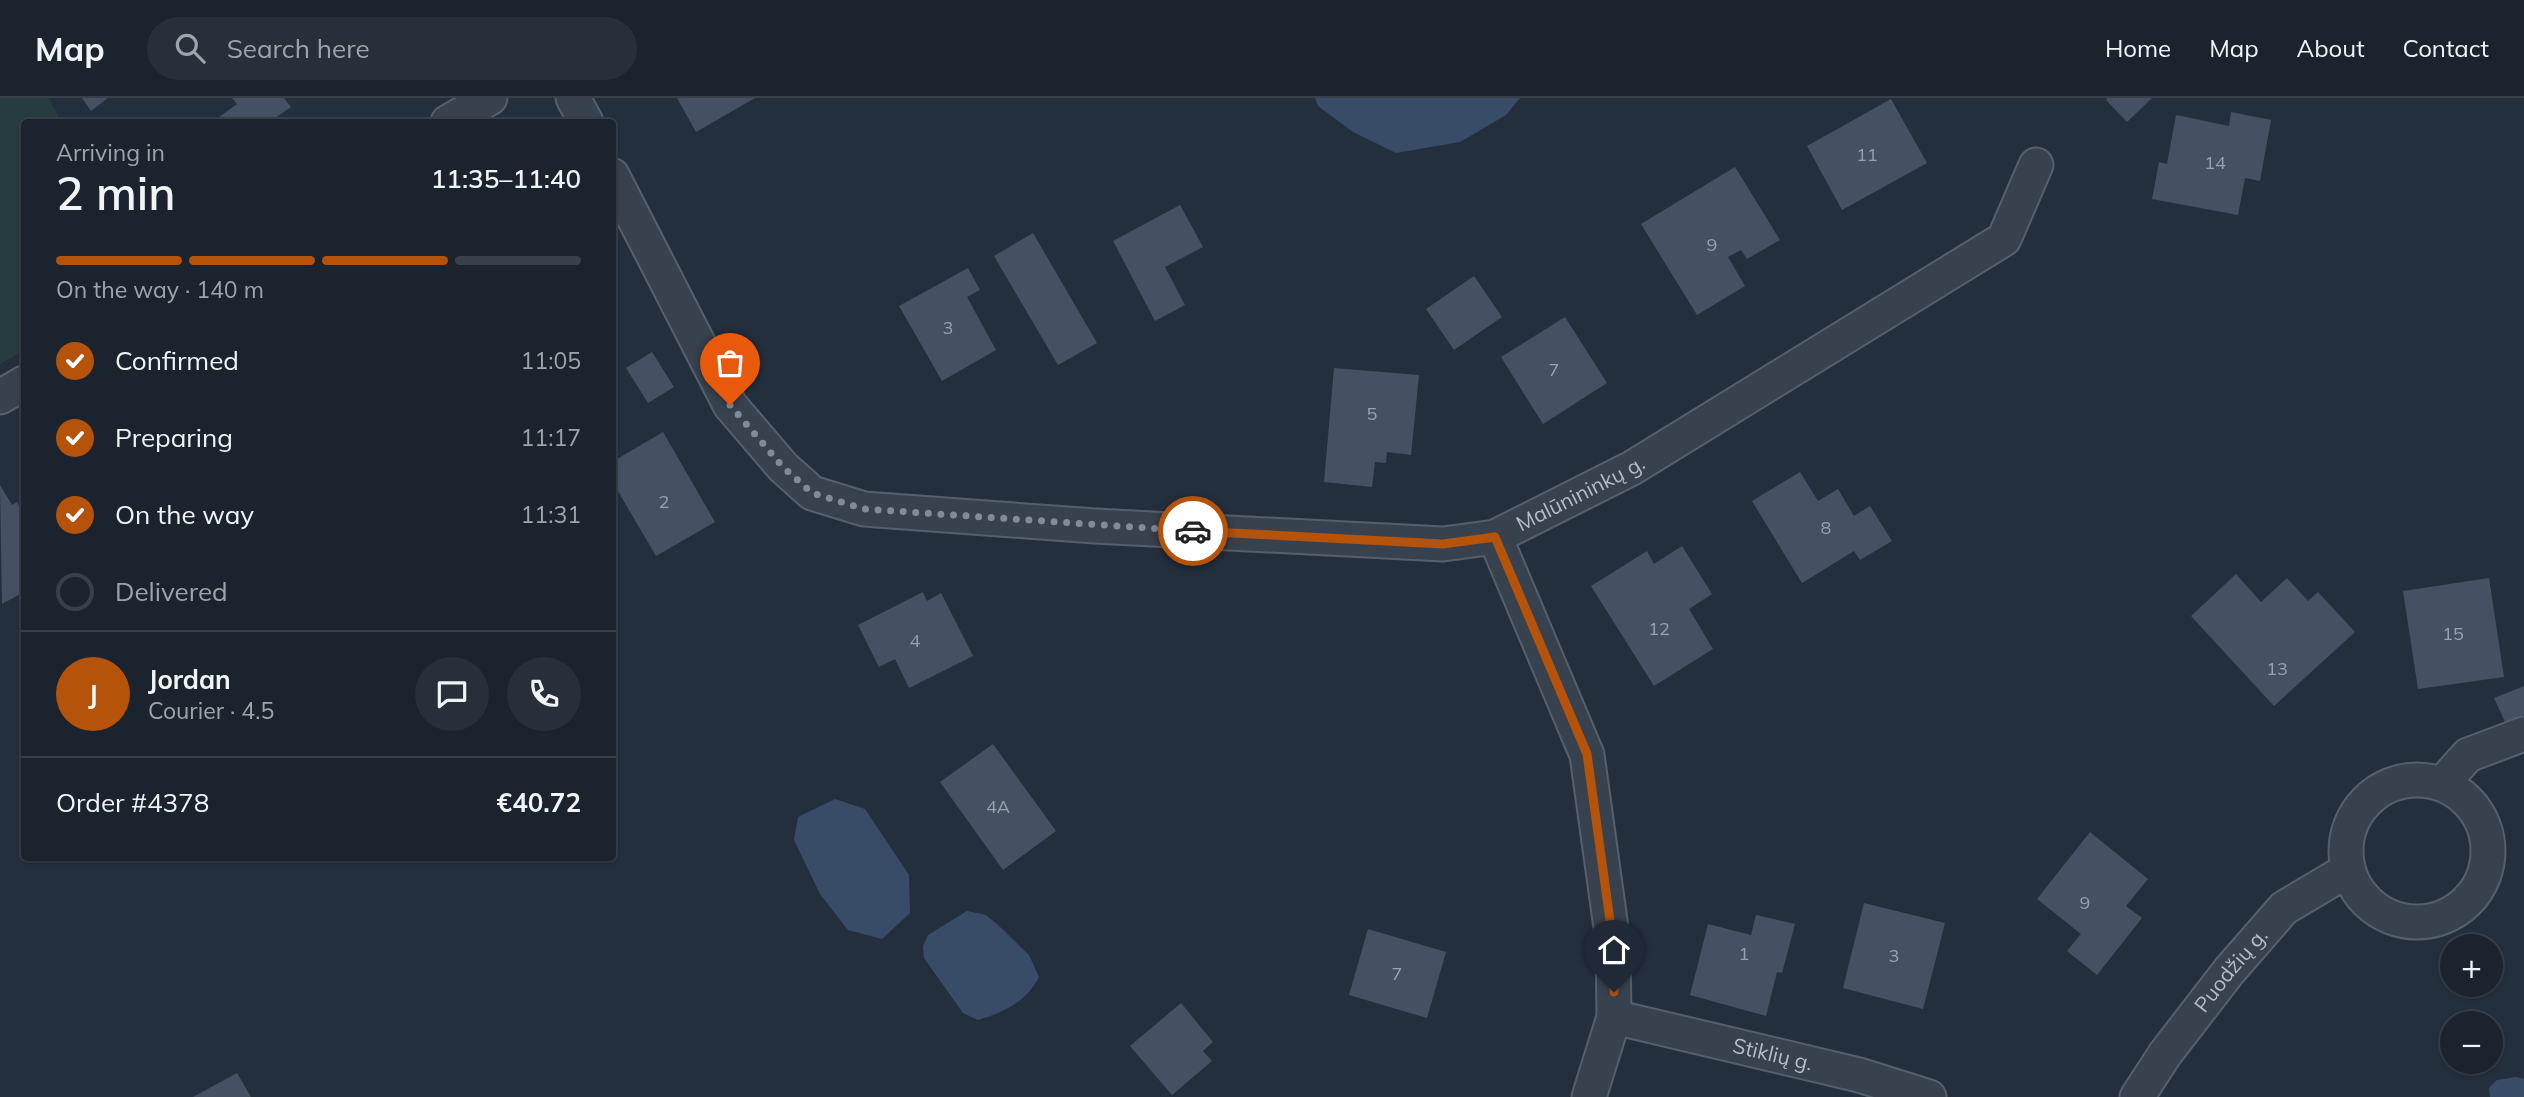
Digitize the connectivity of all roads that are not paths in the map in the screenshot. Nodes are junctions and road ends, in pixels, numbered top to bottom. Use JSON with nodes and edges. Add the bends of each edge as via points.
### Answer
{"nodes":[{"id":1,"x":490,"y":98,"type":"edge"},
{"id":2,"x":573,"y":98,"type":"edge"},
{"id":3,"x":453,"y":119,"type":"edge"},
{"id":4,"x":584,"y":119,"type":"edge"},
{"id":5,"x":2036,"y":165,"type":"dead end"},
{"id":6,"x":616,"y":183,"type":"edge"},
{"id":7,"x":21,"y":385,"type":"edge"},
{"id":8,"x":0,"y":397,"type":"edge"},
{"id":9,"x":1495,"y":537,"type":"junction"},
{"id":10,"x":2524,"y":734,"type":"edge"},
{"id":11,"x":2442,"y":784,"type":"junction"},
{"id":12,"x":2348,"y":870,"type":"junction"},
{"id":13,"x":1614,"y":1017,"type":"junction"},
{"id":14,"x":1589,"y":1097,"type":"edge"},
{"id":15,"x":1929,"y":1097,"type":"edge"},
{"id":16,"x":2137,"y":1097,"type":"edge"}],
"edges":[{"from":1,"to":3,"type":"street"},
{"from":2,"to":4,"type":"street"},
{"from":5,"to":9,"type":"street","name":"Malūnininkų g.","via":[[2004,239],[1632,468]]},
{"from":6,"to":9,"type":"street","name":"Malūnininkų g.","via":[[730,405],[812,493],[864,509],[1095,526],[1443,544]]},
{"from":7,"to":8,"type":"street"},
{"from":9,"to":13,"type":"street","via":[[1587,754],[1613,942]]},
{"from":10,"to":11,"type":"street","via":[[2468,755]]},
{"from":11,"to":12,"type":"street","via":[[2420,779],[2398,782],[2361,806],[2350,826]]},
{"from":11,"to":12,"type":"street","via":[[2462,795],[2477,811],[2486,832],[2485,876],[2465,903],[2437,920],[2393,918],[2373,907],[2358,891]]},
{"from":12,"to":16,"type":"street","name":"Puodžių g.","via":[[2284,908],[2229,971]]},
{"from":13,"to":14,"type":"street"},
{"from":13,"to":15,"type":"street","name":"Stiklių g.","via":[[1859,1075]]}]}
